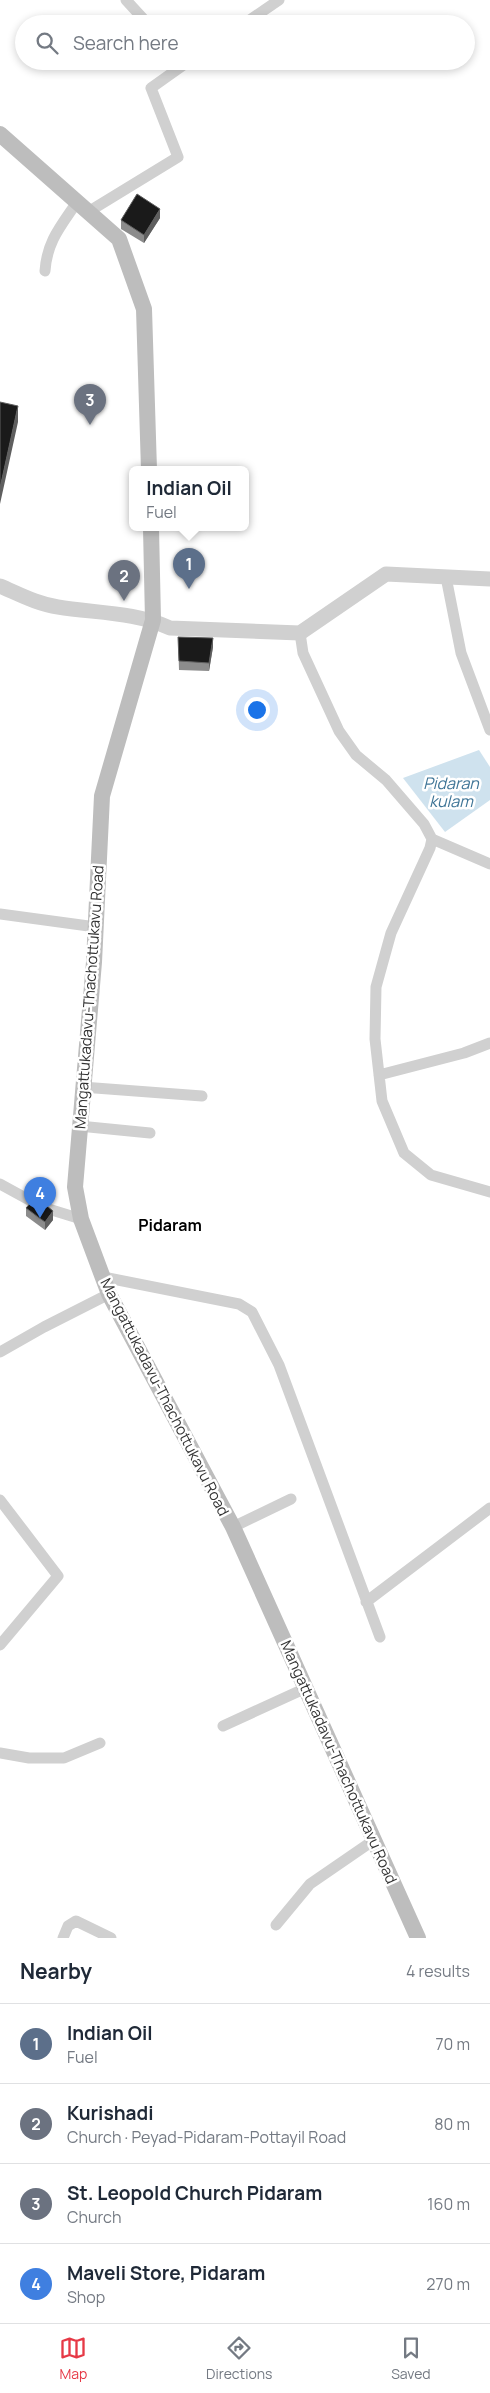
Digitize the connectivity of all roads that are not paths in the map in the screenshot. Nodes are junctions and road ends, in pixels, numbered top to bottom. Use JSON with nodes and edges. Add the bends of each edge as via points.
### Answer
{"nodes":[{"id":1,"x":126,"y":0,"type":"edge"},
{"id":2,"x":279,"y":0,"type":"edge"},
{"id":3,"x":140,"y":15,"type":"edge"},
{"id":4,"x":257,"y":15,"type":"edge"},
{"id":5,"x":175,"y":70,"type":"edge"},
{"id":6,"x":0,"y":134,"type":"edge"},
{"id":7,"x":82,"y":207,"type":"junction"},
{"id":8,"x":45,"y":271,"type":"dead end"},
{"id":9,"x":149,"y":466,"type":"edge"},
{"id":10,"x":150,"y":531,"type":"edge"},
{"id":11,"x":446,"y":577,"type":"junction"},
{"id":12,"x":490,"y":579,"type":"edge"},
{"id":13,"x":0,"y":586,"type":"edge"},
{"id":14,"x":154,"y":620,"type":"junction"},
{"id":15,"x":300,"y":633,"type":"junction"},
{"id":16,"x":490,"y":730,"type":"edge"},
{"id":17,"x":432,"y":838,"type":"junction"},
{"id":18,"x":490,"y":864,"type":"edge"},
{"id":19,"x":0,"y":914,"type":"edge"},
{"id":20,"x":96,"y":928,"type":"junction"},
{"id":21,"x":490,"y":1042,"type":"edge"},
{"id":22,"x":379,"y":1074,"type":"junction"},
{"id":23,"x":82,"y":1087,"type":"junction"},
{"id":24,"x":202,"y":1096,"type":"dead end"},
{"id":25,"x":79,"y":1126,"type":"junction"},
{"id":26,"x":150,"y":1133,"type":"dead end"},
{"id":27,"x":0,"y":1184,"type":"edge"},
{"id":28,"x":490,"y":1192,"type":"edge"},
{"id":29,"x":81,"y":1219,"type":"junction"},
{"id":30,"x":102,"y":1277,"type":"junction"},
{"id":31,"x":109,"y":1294,"type":"junction"},
{"id":32,"x":0,"y":1352,"type":"edge"},
{"id":33,"x":292,"y":1499,"type":"dead end"},
{"id":34,"x":0,"y":1500,"type":"edge"},
{"id":35,"x":490,"y":1508,"type":"edge"},
{"id":36,"x":233,"y":1527,"type":"junction"},
{"id":37,"x":366,"y":1602,"type":"junction"},
{"id":38,"x":380,"y":1637,"type":"dead end"},
{"id":39,"x":0,"y":1645,"type":"edge"},
{"id":40,"x":306,"y":1688,"type":"junction"},
{"id":41,"x":223,"y":1726,"type":"dead end"},
{"id":42,"x":100,"y":1743,"type":"dead end"},
{"id":43,"x":0,"y":1753,"type":"edge"},
{"id":44,"x":374,"y":1840,"type":"junction"},
{"id":45,"x":276,"y":1925,"type":"dead end"},
{"id":46,"x":63,"y":1938,"type":"edge"},
{"id":47,"x":111,"y":1938,"type":"edge"},
{"id":48,"x":418,"y":1938,"type":"edge"}],
"edges":[{"from":1,"to":3,"type":"street"},
{"from":2,"to":4,"type":"street"},
{"from":5,"to":7,"type":"street","via":[[151,88],[178,157]]},
{"from":6,"to":7,"type":"main road"},
{"from":7,"to":8,"type":"street","via":[[52,240],[46,254]]},
{"from":7,"to":9,"type":"main road","via":[[119,239],[144,309]]},
{"from":10,"to":14,"type":"main road","name":"Mangattukadavu-Thachottukavu Road"},
{"from":11,"to":12,"type":"street"},
{"from":11,"to":15,"type":"street","via":[[386,574]]},
{"from":11,"to":16,"type":"street","via":[[461,653]]},
{"from":13,"to":14,"type":"street","via":[[35,602]]},
{"from":14,"to":15,"type":"street","via":[[170,628]]},
{"from":14,"to":20,"type":"main road","name":"Mangattukadavu-Thachottukavu Road","via":[[102,796]]},
{"from":15,"to":17,"type":"street","via":[[303,653],[338,731],[356,755],[386,780]]},
{"from":17,"to":18,"type":"street"},
{"from":17,"to":22,"type":"street","via":[[391,933],[376,987],[375,1039]]},
{"from":19,"to":20,"type":"street"},
{"from":20,"to":23,"type":"main road","name":"Mangattukadavu-Thachottukavu Road"},
{"from":21,"to":22,"type":"street","via":[[464,1053]]},
{"from":22,"to":28,"type":"street","via":[[382,1101],[404,1153],[431,1175]]},
{"from":23,"to":24,"type":"street"},
{"from":23,"to":25,"type":"main road","name":"Mangattukadavu-Thachottukavu Road"},
{"from":25,"to":26,"type":"street"},
{"from":25,"to":29,"type":"main road","name":"Mangattukadavu-Thachottukavu Road","via":[[75,1187]]},
{"from":27,"to":29,"type":"street","via":[[42,1207]]},
{"from":29,"to":30,"type":"main road","name":"Mangattukadavu-Thachottukavu Road"},
{"from":30,"to":31,"type":"main road","name":"Mangattukadavu-Thachottukavu Road"},
{"from":30,"to":37,"type":"street","via":[[239,1304],[252,1312],[279,1365]]},
{"from":31,"to":32,"type":"street"},
{"from":31,"to":36,"type":"main road","name":"Mangattukadavu-Thachottukavu Road"},
{"from":33,"to":36,"type":"street"},
{"from":34,"to":39,"type":"street","via":[[58,1576]]},
{"from":35,"to":37,"type":"street"},
{"from":36,"to":40,"type":"main road","name":"Mangattukadavu-Thachottukavu Road"},
{"from":37,"to":38,"type":"street"},
{"from":40,"to":41,"type":"street"},
{"from":40,"to":44,"type":"main road","name":"Mangattukadavu-Thachottukavu Road"},
{"from":42,"to":43,"type":"street","via":[[64,1758],[29,1758]]},
{"from":44,"to":45,"type":"street","via":[[310,1884]]},
{"from":44,"to":48,"type":"main road","name":"Mangattukadavu-Thachottukavu Road"},
{"from":46,"to":47,"type":"street","via":[[68,1926],[76,1921]]}]}
